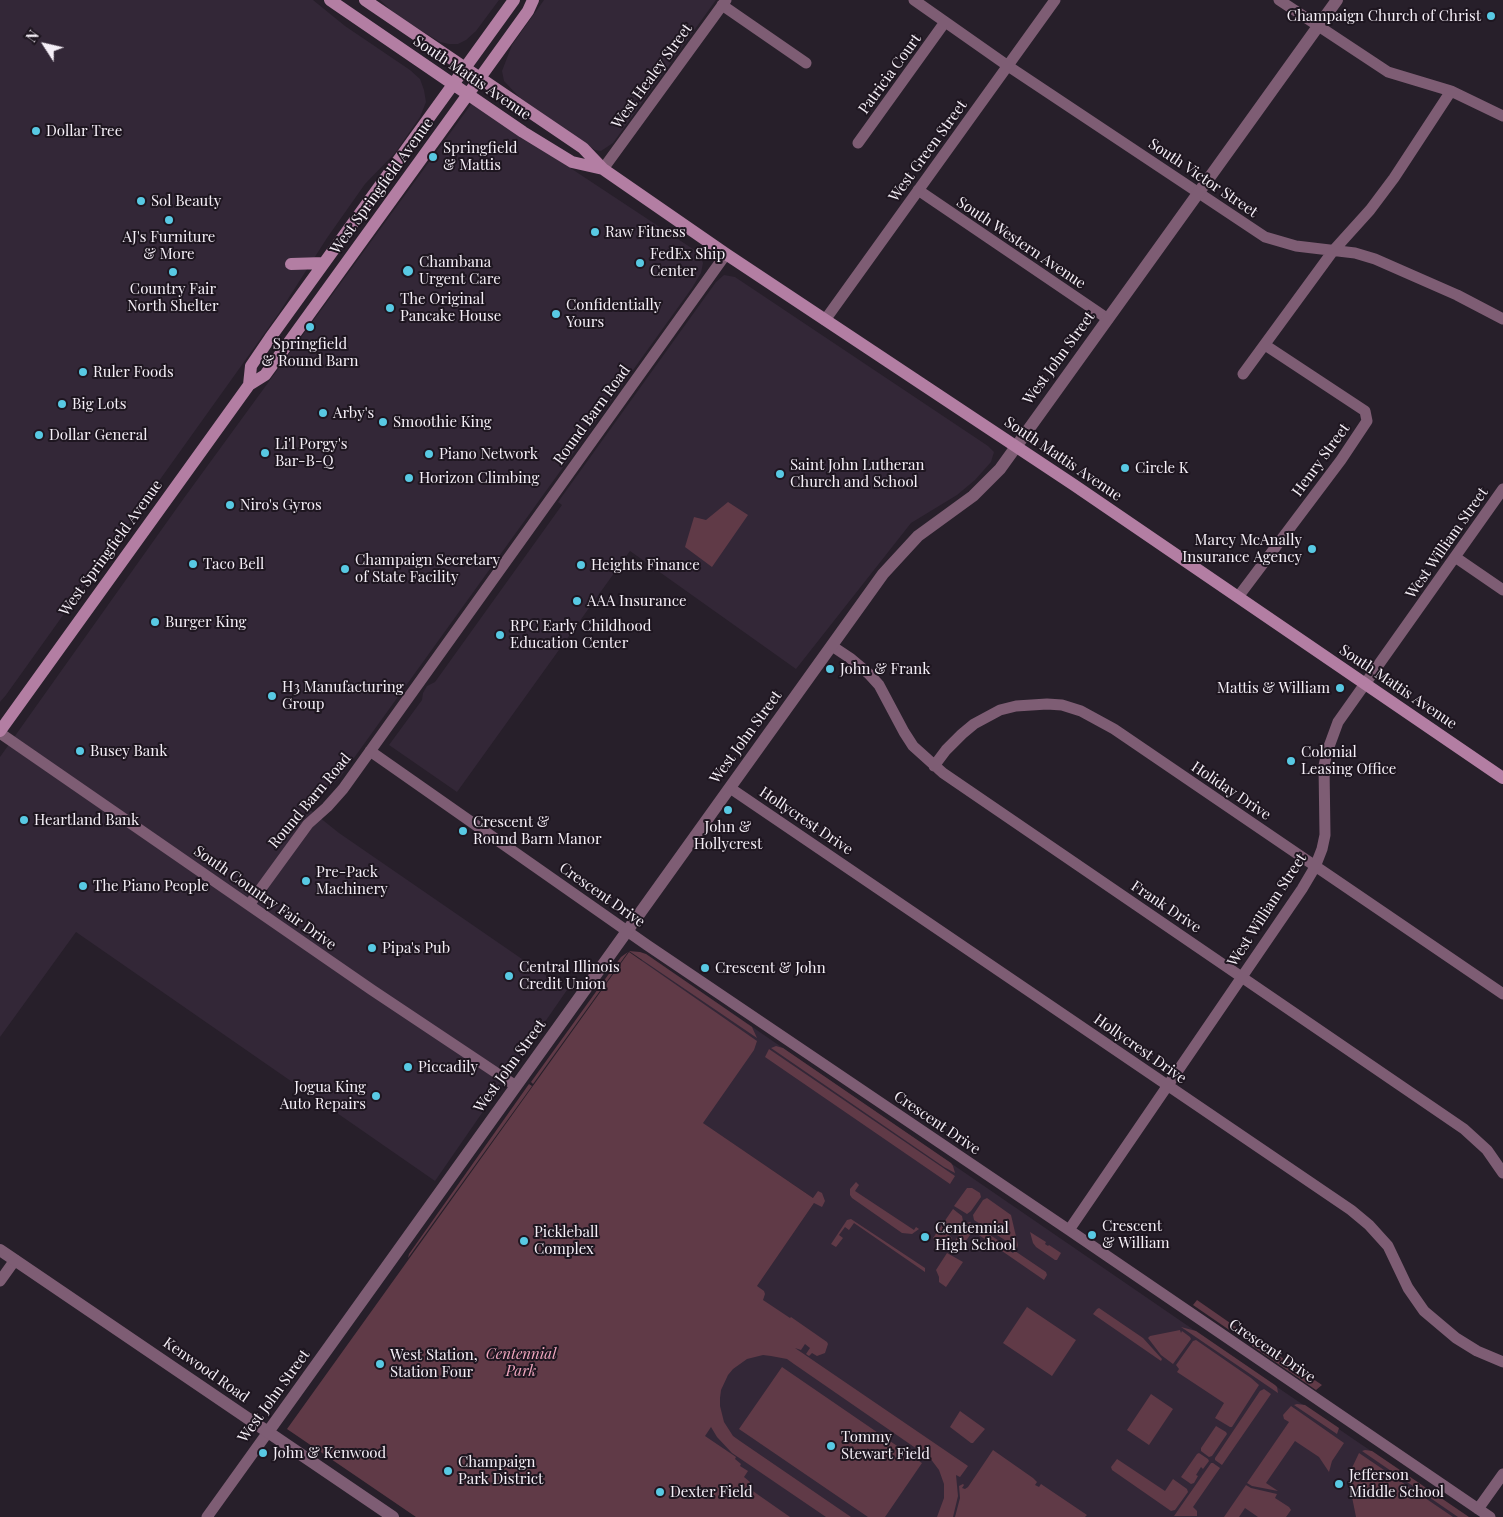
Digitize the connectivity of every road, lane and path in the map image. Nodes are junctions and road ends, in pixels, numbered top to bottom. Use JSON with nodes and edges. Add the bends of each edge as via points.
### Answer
{"nodes":[{"id":1,"x":330,"y":0,"type":"edge"},
{"id":2,"x":365,"y":0,"type":"edge"},
{"id":3,"x":514,"y":0,"type":"edge"},
{"id":4,"x":534,"y":0,"type":"edge"},
{"id":5,"x":914,"y":0,"type":"edge"},
{"id":6,"x":1055,"y":0,"type":"edge"},
{"id":7,"x":1278,"y":0,"type":"edge"},
{"id":8,"x":1337,"y":0,"type":"edge"},
{"id":9,"x":724,"y":2,"type":"edge"},
{"id":10,"x":945,"y":22,"type":"junction"},
{"id":11,"x":1318,"y":26,"type":"junction"},
{"id":12,"x":806,"y":63,"type":"dead end"},
{"id":13,"x":1008,"y":66,"type":"junction"},
{"id":14,"x":466,"y":67,"type":"junction"},
{"id":15,"x":481,"y":78,"type":"junction"},
{"id":16,"x":453,"y":85,"type":"junction"},
{"id":17,"x":1451,"y":91,"type":"junction"},
{"id":18,"x":468,"y":95,"type":"junction"},
{"id":19,"x":1503,"y":116,"type":"edge"},
{"id":20,"x":858,"y":143,"type":"dead end"},
{"id":21,"x":603,"y":170,"type":"junction"},
{"id":22,"x":918,"y":190,"type":"junction"},
{"id":23,"x":1197,"y":192,"type":"junction"},
{"id":24,"x":1333,"y":251,"type":"junction"},
{"id":25,"x":726,"y":254,"type":"junction"},
{"id":26,"x":324,"y":263,"type":"junction"},
{"id":27,"x":290,"y":264,"type":"dead end"},
{"id":28,"x":825,"y":320,"type":"junction"},
{"id":29,"x":1108,"y":320,"type":"junction"},
{"id":30,"x":1503,"y":320,"type":"edge"},
{"id":31,"x":1265,"y":345,"type":"junction"},
{"id":32,"x":1243,"y":374,"type":"dead end"},
{"id":33,"x":249,"y":385,"type":"junction"},
{"id":34,"x":1016,"y":446,"type":"junction"},
{"id":35,"x":1503,"y":489,"type":"edge"},
{"id":36,"x":1455,"y":557,"type":"junction"},
{"id":37,"x":1503,"y":590,"type":"edge"},
{"id":38,"x":1238,"y":597,"type":"junction"},
{"id":39,"x":832,"y":646,"type":"junction"},
{"id":40,"x":1365,"y":684,"type":"junction"},
{"id":41,"x":0,"y":732,"type":"edge"},
{"id":42,"x":370,"y":751,"type":"junction"},
{"id":43,"x":934,"y":766,"type":"junction"},
{"id":44,"x":1503,"y":778,"type":"edge"},
{"id":45,"x":730,"y":788,"type":"junction"},
{"id":46,"x":1315,"y":866,"type":"junction"},
{"id":47,"x":249,"y":905,"type":"junction"},
{"id":48,"x":627,"y":931,"type":"junction"},
{"id":49,"x":1242,"y":977,"type":"junction"},
{"id":50,"x":1503,"y":994,"type":"edge"},
{"id":51,"x":516,"y":1086,"type":"junction"},
{"id":52,"x":1167,"y":1086,"type":"junction"},
{"id":53,"x":1503,"y":1173,"type":"edge"},
{"id":54,"x":1069,"y":1230,"type":"junction"},
{"id":55,"x":0,"y":1250,"type":"edge"},
{"id":56,"x":15,"y":1260,"type":"junction"},
{"id":57,"x":0,"y":1281,"type":"edge"},
{"id":58,"x":1503,"y":1362,"type":"edge"},
{"id":59,"x":268,"y":1432,"type":"junction"},
{"id":60,"x":1503,"y":1474,"type":"edge"},
{"id":61,"x":1478,"y":1509,"type":"junction"},
{"id":62,"x":206,"y":1517,"type":"edge"},
{"id":63,"x":393,"y":1517,"type":"edge"},
{"id":64,"x":1490,"y":1517,"type":"edge"}],
"edges":[{"from":1,"to":16,"type":"main road","name":"South Mattis Avenue"},
{"from":2,"to":14,"type":"main road","name":"South Mattis Avenue"},
{"from":3,"to":14,"type":"main road","name":"West Springfield Avenue"},
{"from":4,"to":15,"type":"main road","name":"West Springfield Avenue"},
{"from":5,"to":10,"type":"street","name":"South Victor Street"},
{"from":6,"to":13,"type":"street","name":"West Green Street"},
{"from":7,"to":11,"type":"street"},
{"from":8,"to":11,"type":"street","name":"West John Street"},
{"from":9,"to":12,"type":"street"},
{"from":9,"to":21,"type":"street","name":"West Healey Street"},
{"from":10,"to":13,"type":"street","name":"South Victor Street"},
{"from":10,"to":20,"type":"street","name":"Patricia Court"},
{"from":11,"to":17,"type":"street","via":[[1388,72]]},
{"from":11,"to":23,"type":"street","name":"West John Street"},
{"from":13,"to":22,"type":"street","name":"West Green Street"},
{"from":13,"to":23,"type":"street","name":"South Victor Street"},
{"from":14,"to":15,"type":"main road","name":"South Mattis Avenue"},
{"from":14,"to":16,"type":"main road","name":"West Springfield Avenue"},
{"from":15,"to":18,"type":"main road","name":"West Springfield Avenue"},
{"from":15,"to":21,"type":"main road","name":"South Mattis Avenue","via":[[583,148]]},
{"from":16,"to":18,"type":"main road","name":"South Mattis Avenue"},
{"from":16,"to":26,"type":"main road","name":"West Springfield Avenue"},
{"from":17,"to":19,"type":"street"},
{"from":17,"to":24,"type":"street","via":[[1394,178]]},
{"from":18,"to":21,"type":"main road","name":"South Mattis Avenue","via":[[572,162]]},
{"from":18,"to":33,"type":"main road","name":"West Springfield Avenue","via":[[265,375]]},
{"from":21,"to":25,"type":"main road","name":"South Mattis Avenue"},
{"from":22,"to":28,"type":"street","name":"West Green Street"},
{"from":22,"to":29,"type":"street","name":"South Western Avenue"},
{"from":23,"to":24,"type":"street","name":"South Victor Street","via":[[1265,237],[1296,246]]},
{"from":23,"to":29,"type":"street","name":"West John Street"},
{"from":24,"to":30,"type":"street","name":"South Victor Street","via":[[1375,259],[1457,295]]},
{"from":24,"to":31,"type":"street"},
{"from":25,"to":28,"type":"main road","name":"South Mattis Avenue"},
{"from":25,"to":42,"type":"street","name":"Round Barn Road"},
{"from":26,"to":27,"type":"main road"},
{"from":26,"to":33,"type":"main road","name":"West Springfield Avenue","via":[[251,366]]},
{"from":28,"to":34,"type":"main road","name":"South Mattis Avenue"},
{"from":29,"to":34,"type":"street","name":"West John Street"},
{"from":31,"to":32,"type":"street"},
{"from":31,"to":38,"type":"street","name":"Henry Street","via":[[1365,411],[1367,421]]},
{"from":33,"to":41,"type":"main road","name":"West Springfield Avenue"},
{"from":34,"to":38,"type":"main road","name":"South Mattis Avenue"},
{"from":34,"to":39,"type":"street","name":"West John Street","via":[[973,496],[901,552]]},
{"from":35,"to":36,"type":"street","name":"West William Street"},
{"from":36,"to":37,"type":"street"},
{"from":36,"to":40,"type":"street","name":"West William Street"},
{"from":38,"to":40,"type":"main road","name":"South Mattis Avenue"},
{"from":39,"to":43,"type":"street","name":"Frank Drive","via":[[870,674],[913,746]]},
{"from":39,"to":45,"type":"street","name":"West John Street"},
{"from":40,"to":44,"type":"main road","name":"South Mattis Avenue"},
{"from":40,"to":46,"type":"street","name":"West William Street","via":[[1338,722],[1327,752],[1324,766],[1325,835]]},
{"from":41,"to":47,"type":"street","name":"South Country Fair Drive"},
{"from":42,"to":47,"type":"street","name":"Round Barn Road","via":[[327,807],[296,839]]},
{"from":42,"to":48,"type":"street","name":"Crescent Drive"},
{"from":43,"to":46,"type":"street","name":"Holiday Drive","via":[[962,734],[987,716],[1016,706],[1062,705],[1114,729]]},
{"from":43,"to":49,"type":"street","name":"Frank Drive"},
{"from":45,"to":48,"type":"street","name":"West John Street"},
{"from":45,"to":52,"type":"street","name":"Hollycrest Drive"},
{"from":46,"to":49,"type":"street","name":"West William Street"},
{"from":46,"to":50,"type":"street","name":"Holiday Drive"},
{"from":47,"to":51,"type":"street","name":"South Country Fair Drive"},
{"from":48,"to":51,"type":"street","name":"West John Street"},
{"from":48,"to":54,"type":"street","name":"Crescent Drive"},
{"from":49,"to":52,"type":"street","name":"West William Street"},
{"from":49,"to":53,"type":"street","name":"Frank Drive","via":[[1464,1128],[1487,1150]]},
{"from":51,"to":59,"type":"street","name":"West John Street"},
{"from":52,"to":54,"type":"street","name":"West William Street"},
{"from":52,"to":58,"type":"street","name":"Hollycrest Drive","via":[[1351,1210],[1388,1246],[1408,1288],[1424,1311],[1456,1338]]},
{"from":54,"to":61,"type":"street","name":"Crescent Drive"},
{"from":55,"to":56,"type":"street","name":"Kenwood Road"},
{"from":56,"to":57,"type":"street"},
{"from":56,"to":59,"type":"street","name":"Kenwood Road"},
{"from":59,"to":62,"type":"street","name":"West John Street"},
{"from":59,"to":63,"type":"street","name":"Kenwood Road"},
{"from":60,"to":61,"type":"street"},
{"from":61,"to":64,"type":"street","name":"Crescent Drive"}]}
